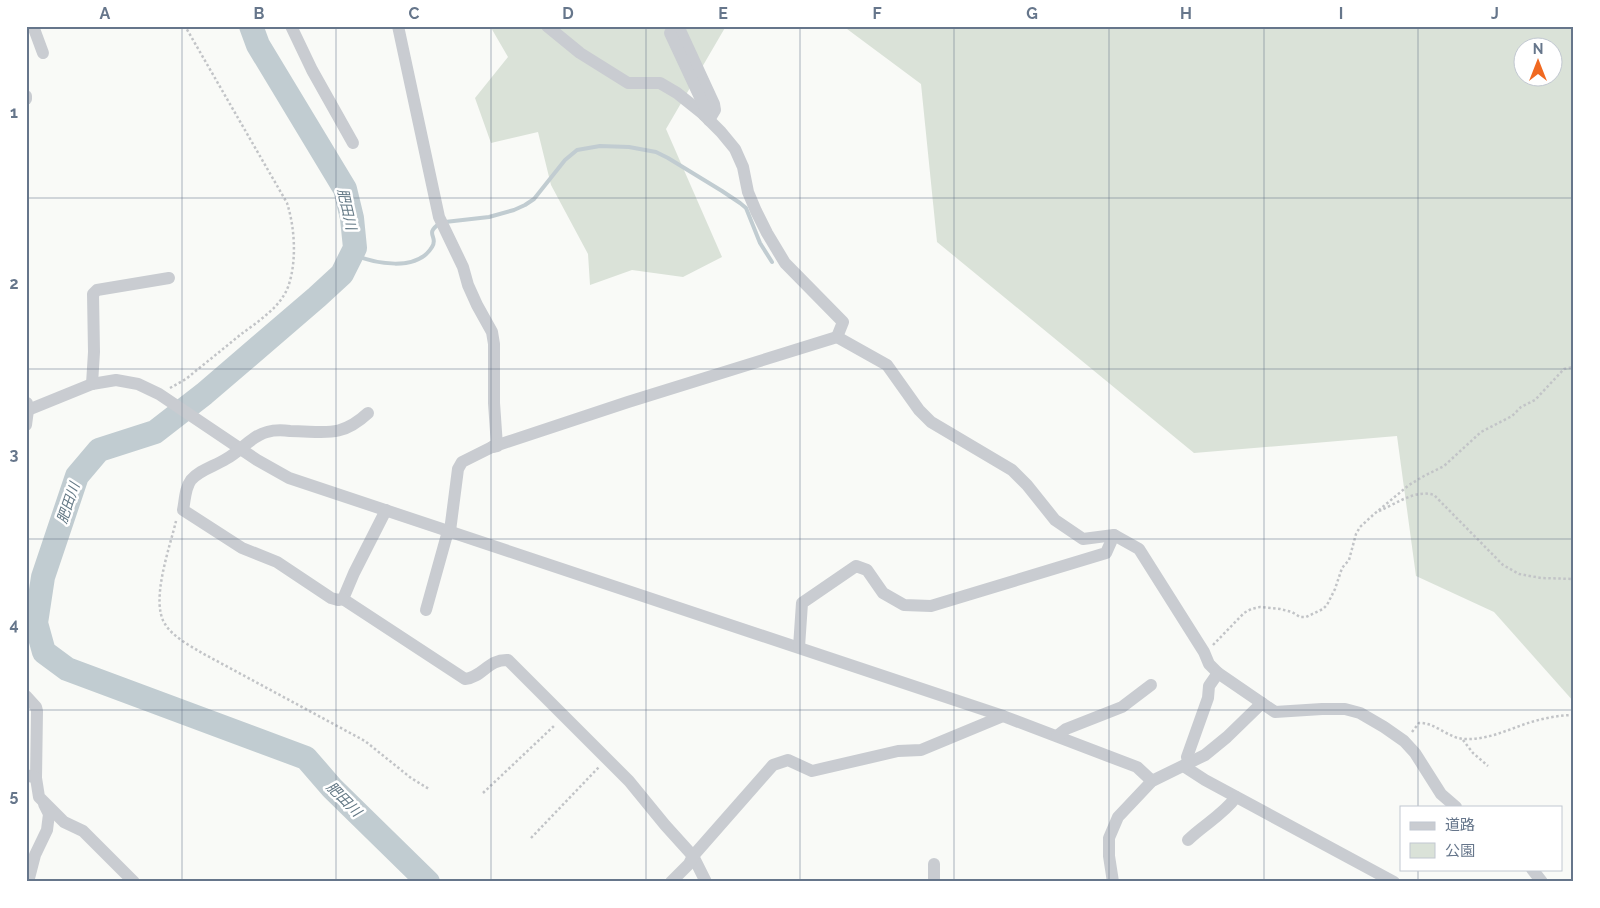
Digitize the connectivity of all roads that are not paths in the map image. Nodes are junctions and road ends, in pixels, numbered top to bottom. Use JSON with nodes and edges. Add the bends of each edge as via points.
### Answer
{"nodes":[{"id":1,"x":33,"y":26,"type":"edge"},
{"id":2,"x":291,"y":26,"type":"edge"},
{"id":3,"x":398,"y":26,"type":"edge"},
{"id":4,"x":547,"y":26,"type":"edge"},
{"id":5,"x":674,"y":30,"type":"dead end"},
{"id":6,"x":42,"y":53,"type":"dead end"},
{"id":7,"x":706,"y":117,"type":"junction"},
{"id":8,"x":352,"y":143,"type":"dead end"},
{"id":9,"x":169,"y":278,"type":"dead end"},
{"id":10,"x":837,"y":336,"type":"junction"},
{"id":11,"x":92,"y":384,"type":"junction"},
{"id":12,"x":27,"y":407,"type":"edge"},
{"id":13,"x":368,"y":413,"type":"dead end"},
{"id":14,"x":26,"y":425,"type":"edge"},
{"id":15,"x":492,"y":447,"type":"junction"},
{"id":16,"x":241,"y":449,"type":"junction"},
{"id":17,"x":386,"y":510,"type":"junction"},
{"id":18,"x":449,"y":531,"type":"junction"},
{"id":19,"x":1114,"y":535,"type":"junction"},
{"id":20,"x":343,"y":599,"type":"junction"},
{"id":21,"x":426,"y":610,"type":"dead end"},
{"id":22,"x":799,"y":647,"type":"junction"},
{"id":23,"x":1218,"y":673,"type":"junction"},
{"id":24,"x":1151,"y":685,"type":"dead end"},
{"id":25,"x":26,"y":696,"type":"edge"},
{"id":26,"x":1262,"y":703,"type":"junction"},
{"id":27,"x":1003,"y":716,"type":"junction"},
{"id":28,"x":1057,"y":736,"type":"junction"},
{"id":29,"x":1187,"y":765,"type":"junction"},
{"id":30,"x":31,"y":776,"type":"edge"},
{"id":31,"x":1152,"y":781,"type":"junction"},
{"id":32,"x":1236,"y":797,"type":"junction"},
{"id":33,"x":44,"y":802,"type":"junction"},
{"id":34,"x":1455,"y":806,"type":"edge"},
{"id":35,"x":1188,"y":840,"type":"dead end"},
{"id":36,"x":693,"y":856,"type":"junction"},
{"id":37,"x":934,"y":864,"type":"dead end"},
{"id":38,"x":1533,"y":870,"type":"edge"},
{"id":39,"x":28,"y":882,"type":"edge"},
{"id":40,"x":134,"y":882,"type":"edge"},
{"id":41,"x":671,"y":882,"type":"edge"},
{"id":42,"x":706,"y":882,"type":"edge"},
{"id":43,"x":934,"y":882,"type":"edge"},
{"id":44,"x":1113,"y":882,"type":"edge"},
{"id":45,"x":1394,"y":882,"type":"edge"},
{"id":46,"x":1542,"y":882,"type":"edge"}],
"edges":[{"from":1,"to":6,"type":"street"},
{"from":2,"to":8,"type":"street"},
{"from":3,"to":15,"type":"street","via":[[439,217],[477,306],[492,332],[496,446]]},
{"from":4,"to":7,"type":"street","via":[[580,53],[628,83],[660,83]]},
{"from":5,"to":7,"type":"street","via":[[714,104],[715,110]]},
{"from":7,"to":10,"type":"street","via":[[735,149],[756,211],[785,263],[843,322]]},
{"from":9,"to":11,"type":"street","via":[[97,290],[93,294]]},
{"from":10,"to":15,"type":"street"},
{"from":10,"to":19,"type":"street","via":[[888,365],[918,410],[931,422],[1012,470],[1055,520],[1082,538]]},
{"from":11,"to":12,"type":"street"},
{"from":11,"to":16,"type":"street","via":[[116,380],[138,384]]},
{"from":12,"to":14,"type":"street"},
{"from":13,"to":16,"type":"street","via":[[358,422],[337,431],[267,432],[255,436]]},
{"from":15,"to":18,"type":"street","via":[[462,462],[458,469]]},
{"from":16,"to":17,"type":"street","via":[[289,478]]},
{"from":16,"to":20,"type":"street","via":[[192,479],[184,510],[242,548],[277,562],[330,598]]},
{"from":17,"to":18,"type":"street"},
{"from":17,"to":20,"type":"street"},
{"from":18,"to":21,"type":"street"},
{"from":18,"to":22,"type":"street"},
{"from":19,"to":22,"type":"street","via":[[1106,553],[931,606],[904,605],[884,593],[867,570],[856,566],[802,603]]},
{"from":19,"to":23,"type":"street","via":[[1139,549],[1209,664]]},
{"from":20,"to":36,"type":"street","via":[[465,679],[472,678],[498,659],[508,660],[629,781]]},
{"from":22,"to":27,"type":"street"},
{"from":23,"to":26,"type":"street"},
{"from":23,"to":29,"type":"street","via":[[1209,686]]},
{"from":24,"to":28,"type":"street","via":[[1122,707]]},
{"from":25,"to":30,"type":"street","via":[[37,711]]},
{"from":26,"to":29,"type":"street","via":[[1205,756]]},
{"from":26,"to":34,"type":"street","via":[[1275,712],[1322,708],[1360,712],[1404,741],[1441,794]]},
{"from":27,"to":28,"type":"street"},
{"from":27,"to":36,"type":"street","via":[[921,750],[898,751],[812,771],[788,760],[773,765]]},
{"from":28,"to":31,"type":"street","via":[[1138,767]]},
{"from":29,"to":31,"type":"street"},
{"from":29,"to":32,"type":"street","via":[[1205,780]]},
{"from":30,"to":33,"type":"street"},
{"from":31,"to":44,"type":"street","via":[[1118,817],[1110,838]]},
{"from":32,"to":35,"type":"street"},
{"from":32,"to":45,"type":"street"},
{"from":33,"to":39,"type":"street","via":[[48,814],[47,830],[35,855]]},
{"from":33,"to":40,"type":"street","via":[[64,822],[83,831]]},
{"from":36,"to":41,"type":"street"},
{"from":36,"to":42,"type":"street"},
{"from":37,"to":43,"type":"street"},
{"from":38,"to":46,"type":"street"}]}
